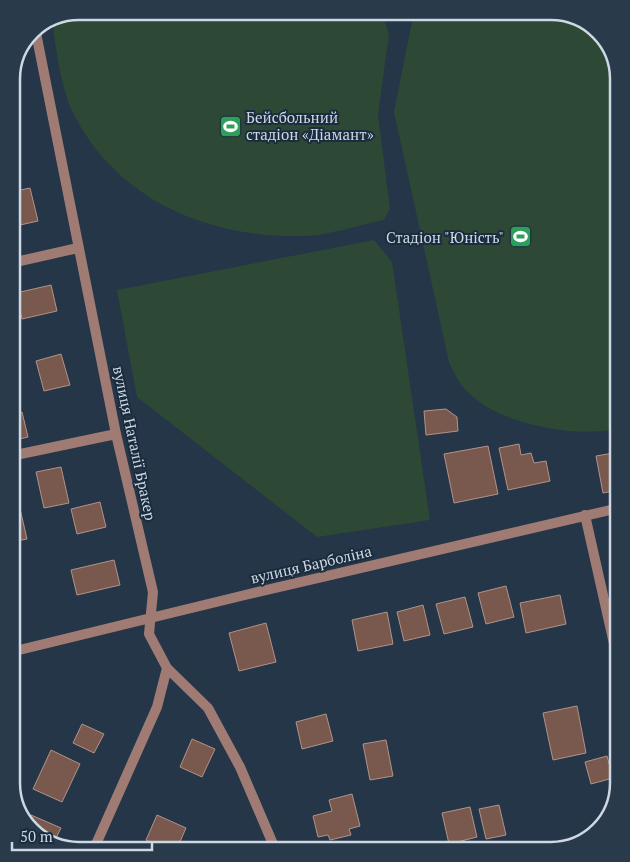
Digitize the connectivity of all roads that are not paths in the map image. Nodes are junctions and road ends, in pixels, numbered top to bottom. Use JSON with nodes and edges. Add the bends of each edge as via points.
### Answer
{"nodes":[{"id":1,"x":37,"y":37,"type":"edge"},
{"id":2,"x":78,"y":248,"type":"junction"},
{"id":3,"x":20,"y":261,"type":"edge"},
{"id":4,"x":116,"y":434,"type":"junction"},
{"id":5,"x":20,"y":454,"type":"edge"},
{"id":6,"x":610,"y":510,"type":"edge"},
{"id":7,"x":585,"y":515,"type":"junction"},
{"id":8,"x":151,"y":618,"type":"junction"},
{"id":9,"x":610,"y":626,"type":"edge"},
{"id":10,"x":20,"y":650,"type":"edge"},
{"id":11,"x":167,"y":668,"type":"junction"},
{"id":12,"x":97,"y":842,"type":"edge"},
{"id":13,"x":272,"y":842,"type":"edge"}],
"edges":[{"from":1,"to":2,"type":"street","name":"вулиця Наталії Бракер"},
{"from":2,"to":3,"type":"street"},
{"from":2,"to":4,"type":"street","name":"вулиця Наталії Бракер"},
{"from":4,"to":5,"type":"street"},
{"from":4,"to":8,"type":"street","name":"вулиця Наталії Бракер","via":[[153,592]]},
{"from":6,"to":7,"type":"street","name":"вулиця Барболіна"},
{"from":7,"to":8,"type":"street","name":"вулиця Барболіна"},
{"from":7,"to":9,"type":"street"},
{"from":8,"to":10,"type":"street","name":"вулиця Барболіна"},
{"from":8,"to":11,"type":"street","name":"вулиця Наталії Бракер","via":[[149,634]]},
{"from":11,"to":12,"type":"street","via":[[157,707]]},
{"from":11,"to":13,"type":"street","name":"вулиця Наталії Бракер","via":[[208,708],[240,767]]}]}
